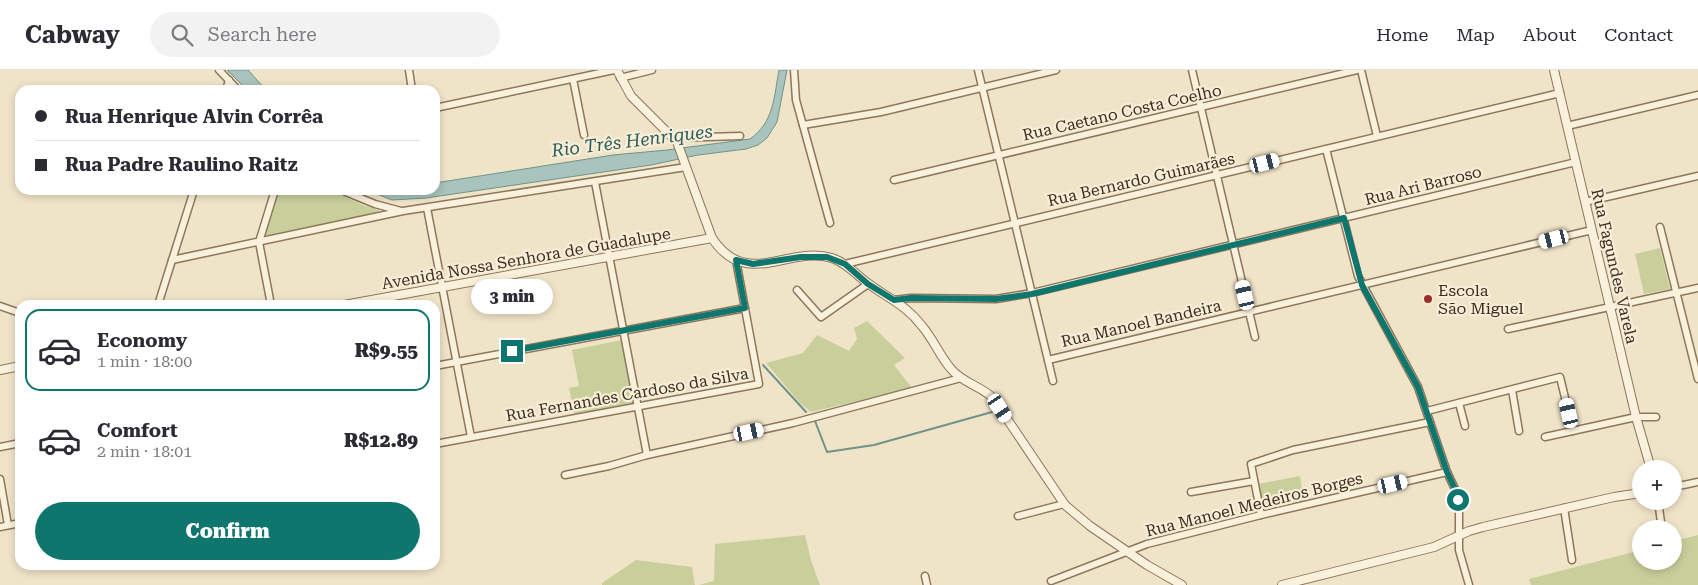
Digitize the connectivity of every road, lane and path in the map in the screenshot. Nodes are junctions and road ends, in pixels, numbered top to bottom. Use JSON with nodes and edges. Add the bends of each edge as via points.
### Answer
{"nodes":[{"id":1,"x":219,"y":70,"type":"edge"},
{"id":2,"x":409,"y":70,"type":"edge"},
{"id":3,"x":652,"y":70,"type":"edge"},
{"id":4,"x":794,"y":70,"type":"edge"},
{"id":5,"x":978,"y":70,"type":"edge"},
{"id":6,"x":1056,"y":70,"type":"edge"},
{"id":7,"x":1192,"y":70,"type":"edge"},
{"id":8,"x":1357,"y":70,"type":"edge"},
{"id":9,"x":1361,"y":70,"type":"edge"},
{"id":10,"x":1554,"y":70,"type":"edge"},
{"id":11,"x":617,"y":72,"type":"edge"},
{"id":12,"x":573,"y":79,"type":"junction"},
{"id":13,"x":229,"y":80,"type":"junction"},
{"id":14,"x":228,"y":85,"type":"edge"},
{"id":15,"x":234,"y":85,"type":"edge"},
{"id":16,"x":411,"y":85,"type":"edge"},
{"id":17,"x":982,"y":87,"type":"junction"},
{"id":18,"x":1560,"y":92,"type":"junction"},
{"id":19,"x":1698,"y":95,"type":"edge"},
{"id":20,"x":440,"y":107,"type":"edge"},
{"id":21,"x":1201,"y":107,"type":"junction"},
{"id":22,"x":803,"y":125,"type":"junction"},
{"id":23,"x":1567,"y":126,"type":"junction"},
{"id":24,"x":584,"y":135,"type":"dead end"},
{"id":25,"x":740,"y":136,"type":"dead end"},
{"id":26,"x":1377,"y":136,"type":"junction"},
{"id":27,"x":674,"y":138,"type":"junction"},
{"id":28,"x":1326,"y":149,"type":"junction"},
{"id":29,"x":998,"y":156,"type":"junction"},
{"id":30,"x":1576,"y":162,"type":"junction"},
{"id":31,"x":685,"y":165,"type":"junction"},
{"id":32,"x":1217,"y":175,"type":"junction"},
{"id":33,"x":1698,"y":176,"type":"edge"},
{"id":34,"x":894,"y":180,"type":"dead end"},
{"id":35,"x":595,"y":182,"type":"junction"},
{"id":36,"x":192,"y":195,"type":"edge"},
{"id":37,"x":273,"y":195,"type":"edge"},
{"id":38,"x":353,"y":195,"type":"edge"},
{"id":39,"x":1586,"y":202,"type":"junction"},
{"id":40,"x":427,"y":208,"type":"junction"},
{"id":41,"x":403,"y":212,"type":"junction"},
{"id":42,"x":1344,"y":218,"type":"junction"},
{"id":43,"x":830,"y":223,"type":"dead end"},
{"id":44,"x":1015,"y":224,"type":"junction"},
{"id":45,"x":1660,"y":227,"type":"dead end"},
{"id":46,"x":1592,"y":230,"type":"junction"},
{"id":47,"x":712,"y":238,"type":"junction"},
{"id":48,"x":259,"y":242,"type":"junction"},
{"id":49,"x":1233,"y":244,"type":"junction"},
{"id":50,"x":609,"y":258,"type":"junction"},
{"id":51,"x":172,"y":260,"type":"junction"},
{"id":52,"x":736,"y":260,"type":"junction"},
{"id":53,"x":845,"y":264,"type":"junction"},
{"id":54,"x":868,"y":284,"type":"junction"},
{"id":55,"x":1362,"y":285,"type":"junction"},
{"id":56,"x":442,"y":288,"type":"junction"},
{"id":57,"x":1698,"y":288,"type":"edge"},
{"id":58,"x":797,"y":290,"type":"dead end"},
{"id":59,"x":1677,"y":293,"type":"junction"},
{"id":60,"x":1032,"y":294,"type":"junction"},
{"id":61,"x":160,"y":300,"type":"edge"},
{"id":62,"x":270,"y":300,"type":"edge"},
{"id":63,"x":373,"y":300,"type":"edge"},
{"id":64,"x":894,"y":300,"type":"junction"},
{"id":65,"x":0,"y":306,"type":"edge"},
{"id":66,"x":1610,"y":307,"type":"junction"},
{"id":67,"x":745,"y":308,"type":"junction"},
{"id":68,"x":15,"y":311,"type":"edge"},
{"id":69,"x":1249,"y":312,"type":"junction"},
{"id":70,"x":1508,"y":329,"type":"dead end"},
{"id":71,"x":623,"y":330,"type":"junction"},
{"id":72,"x":1255,"y":337,"type":"dead end"},
{"id":73,"x":1048,"y":360,"type":"junction"},
{"id":74,"x":456,"y":362,"type":"junction"},
{"id":75,"x":440,"y":365,"type":"edge"},
{"id":76,"x":15,"y":367,"type":"edge"},
{"id":77,"x":0,"y":370,"type":"edge"},
{"id":78,"x":961,"y":378,"type":"junction"},
{"id":79,"x":1698,"y":379,"type":"edge"},
{"id":80,"x":1052,"y":381,"type":"dead end"},
{"id":81,"x":1512,"y":390,"type":"junction"},
{"id":82,"x":1459,"y":403,"type":"junction"},
{"id":83,"x":637,"y":406,"type":"junction"},
{"id":84,"x":1427,"y":411,"type":"junction"},
{"id":85,"x":1636,"y":417,"type":"junction"},
{"id":86,"x":1656,"y":417,"type":"dead end"},
{"id":87,"x":1430,"y":422,"type":"junction"},
{"id":88,"x":1465,"y":426,"type":"dead end"},
{"id":89,"x":1519,"y":431,"type":"dead end"},
{"id":90,"x":1573,"y":431,"type":"junction"},
{"id":91,"x":470,"y":438,"type":"junction"},
{"id":92,"x":1545,"y":438,"type":"dead end"},
{"id":93,"x":440,"y":443,"type":"edge"},
{"id":94,"x":15,"y":445,"type":"edge"},
{"id":95,"x":0,"y":447,"type":"edge"},
{"id":96,"x":646,"y":455,"type":"junction"},
{"id":97,"x":1648,"y":460,"type":"edge"},
{"id":98,"x":1447,"y":472,"type":"junction"},
{"id":99,"x":565,"y":475,"type":"dead end"},
{"id":100,"x":0,"y":479,"type":"edge"},
{"id":101,"x":1254,"y":481,"type":"junction"},
{"id":102,"x":1698,"y":482,"type":"edge"},
{"id":103,"x":1682,"y":485,"type":"edge"},
{"id":104,"x":1191,"y":492,"type":"dead end"},
{"id":105,"x":1632,"y":494,"type":"edge"},
{"id":106,"x":1064,"y":504,"type":"junction"},
{"id":107,"x":1564,"y":508,"type":"junction"},
{"id":108,"x":1261,"y":515,"type":"junction"},
{"id":109,"x":1018,"y":516,"type":"dead end"},
{"id":110,"x":15,"y":524,"type":"edge"},
{"id":111,"x":8,"y":525,"type":"junction"},
{"id":112,"x":0,"y":527,"type":"edge"},
{"id":113,"x":1458,"y":536,"type":"junction"},
{"id":114,"x":1127,"y":551,"type":"junction"},
{"id":115,"x":1572,"y":560,"type":"dead end"},
{"id":116,"x":925,"y":576,"type":"dead end"},
{"id":117,"x":1051,"y":581,"type":"dead end"},
{"id":118,"x":927,"y":585,"type":"edge"},
{"id":119,"x":1182,"y":585,"type":"edge"},
{"id":120,"x":1282,"y":585,"type":"edge"},
{"id":121,"x":1468,"y":585,"type":"edge"}],
"edges":[{"from":1,"to":13,"type":"street"},
{"from":2,"to":16,"type":"street"},
{"from":3,"to":11,"type":"street"},
{"from":4,"to":22,"type":"street","via":[[794,90]]},
{"from":5,"to":17,"type":"street"},
{"from":6,"to":17,"type":"street"},
{"from":7,"to":21,"type":"street"},
{"from":8,"to":21,"type":"street","name":"Rua Caetano Costa Coelho"},
{"from":9,"to":26,"type":"street"},
{"from":10,"to":18,"type":"street","name":"Rua Fagundes Varela"},
{"from":11,"to":12,"type":"street"},
{"from":11,"to":27,"type":"street","via":[[634,100]]},
{"from":12,"to":20,"type":"street"},
{"from":12,"to":24,"type":"street"},
{"from":13,"to":14,"type":"street"},
{"from":13,"to":15,"type":"street"},
{"from":17,"to":22,"type":"street","via":[[881,112]]},
{"from":17,"to":29,"type":"street"},
{"from":18,"to":23,"type":"street","name":"Rua Fagundes Varela"},
{"from":18,"to":26,"type":"street","name":"Rua Bernardo Guimarães"},
{"from":19,"to":23,"type":"street"},
{"from":21,"to":29,"type":"street","name":"Rua Caetano Costa Coelho"},
{"from":21,"to":32,"type":"street"},
{"from":22,"to":43,"type":"street"},
{"from":23,"to":30,"type":"street","name":"Rua Fagundes Varela"},
{"from":25,"to":27,"type":"street"},
{"from":26,"to":28,"type":"street","name":"Rua Bernardo Guimarães"},
{"from":27,"to":31,"type":"street"},
{"from":28,"to":32,"type":"street","name":"Rua Bernardo Guimarães"},
{"from":28,"to":42,"type":"street"},
{"from":29,"to":34,"type":"street","name":"Rua Caetano Costa Coelho"},
{"from":29,"to":44,"type":"street"},
{"from":30,"to":39,"type":"street","name":"Rua Fagundes Varela"},
{"from":30,"to":42,"type":"street","name":"Rua Ari Barroso"},
{"from":31,"to":35,"type":"street"},
{"from":31,"to":47,"type":"street"},
{"from":32,"to":44,"type":"street","name":"Rua Bernardo Guimarães"},
{"from":32,"to":49,"type":"street"},
{"from":33,"to":39,"type":"street"},
{"from":35,"to":40,"type":"street"},
{"from":35,"to":50,"type":"street"},
{"from":36,"to":51,"type":"street"},
{"from":37,"to":48,"type":"street"},
{"from":38,"to":41,"type":"street"},
{"from":39,"to":46,"type":"street","name":"Rua Fagundes Varela"},
{"from":40,"to":41,"type":"street"},
{"from":40,"to":56,"type":"street"},
{"from":41,"to":48,"type":"street"},
{"from":42,"to":49,"type":"street","name":"Rua Ari Barroso"},
{"from":42,"to":55,"type":"street"},
{"from":44,"to":53,"type":"street","name":"Rua Bernardo Guimarães"},
{"from":44,"to":60,"type":"street"},
{"from":45,"to":59,"type":"street"},
{"from":46,"to":55,"type":"street","name":"Rua Manoel Bandeira"},
{"from":46,"to":66,"type":"street","name":"Rua Fagundes Varela"},
{"from":47,"to":50,"type":"street","name":"Avenida Nossa Senhora de Guadalupe"},
{"from":47,"to":52,"type":"street"},
{"from":48,"to":51,"type":"street"},
{"from":48,"to":62,"type":"street"},
{"from":49,"to":60,"type":"street","name":"Rua Ari Barroso"},
{"from":49,"to":69,"type":"street"},
{"from":50,"to":56,"type":"street","name":"Avenida Nossa Senhora de Guadalupe"},
{"from":50,"to":71,"type":"street"},
{"from":51,"to":61,"type":"street"},
{"from":52,"to":53,"type":"street","via":[[759,264],[820,256]]},
{"from":52,"to":67,"type":"street","name":"Rua Fernandes Cardoso da Silva"},
{"from":53,"to":54,"type":"street"},
{"from":54,"to":58,"type":"street","via":[[821,316]]},
{"from":54,"to":64,"type":"street"},
{"from":55,"to":69,"type":"street","name":"Rua Manoel Bandeira"},
{"from":55,"to":84,"type":"street","via":[[1418,387]]},
{"from":56,"to":63,"type":"street","name":"Avenida Nossa Senhora de Guadalupe"},
{"from":56,"to":74,"type":"street"},
{"from":57,"to":59,"type":"street"},
{"from":59,"to":66,"type":"street"},
{"from":59,"to":79,"type":"street"},
{"from":60,"to":64,"type":"street","name":"Rua Ari Barroso","via":[[996,299]]},
{"from":60,"to":73,"type":"street"},
{"from":64,"to":78,"type":"street","via":[[921,324],[946,364]]},
{"from":65,"to":68,"type":"street"},
{"from":66,"to":70,"type":"street"},
{"from":66,"to":85,"type":"street","name":"Rua Fagundes Varela"},
{"from":67,"to":71,"type":"street"},
{"from":67,"to":83,"type":"street","name":"Rua Fernandes Cardoso da Silva","via":[[759,384]]},
{"from":69,"to":72,"type":"street"},
{"from":69,"to":73,"type":"street","name":"Rua Manoel Bandeira"},
{"from":71,"to":74,"type":"street"},
{"from":71,"to":83,"type":"street"},
{"from":73,"to":80,"type":"street"},
{"from":74,"to":75,"type":"street"},
{"from":74,"to":91,"type":"street"},
{"from":76,"to":77,"type":"street"},
{"from":78,"to":96,"type":"street","via":[[793,423]]},
{"from":78,"to":106,"type":"street","via":[[993,398]]},
{"from":81,"to":82,"type":"street"},
{"from":81,"to":89,"type":"street"},
{"from":81,"to":90,"type":"street","via":[[1560,377]]},
{"from":82,"to":84,"type":"street"},
{"from":82,"to":88,"type":"street"},
{"from":83,"to":91,"type":"street","name":"Rua Fernandes Cardoso da Silva"},
{"from":83,"to":96,"type":"street"},
{"from":84,"to":87,"type":"street"},
{"from":85,"to":86,"type":"street"},
{"from":85,"to":90,"type":"street"},
{"from":85,"to":97,"type":"street","name":"Rua Fagundes Varela"},
{"from":87,"to":98,"type":"street"},
{"from":87,"to":101,"type":"street","via":[[1293,450],[1251,464]]},
{"from":90,"to":92,"type":"street"},
{"from":91,"to":93,"type":"street","name":"Rua Fernandes Cardoso da Silva"},
{"from":94,"to":95,"type":"street"},
{"from":96,"to":99,"type":"street"},
{"from":98,"to":108,"type":"street","name":"Rua Manoel Medeiros Borges"},
{"from":98,"to":113,"type":"street","via":[[1458,500]]},
{"from":100,"to":111,"type":"street"},
{"from":101,"to":104,"type":"street"},
{"from":101,"to":108,"type":"street"},
{"from":102,"to":103,"type":"street"},
{"from":105,"to":107,"type":"street"},
{"from":106,"to":109,"type":"street"},
{"from":106,"to":114,"type":"street"},
{"from":107,"to":113,"type":"street"},
{"from":107,"to":115,"type":"street"},
{"from":108,"to":114,"type":"street","name":"Rua Manoel Medeiros Borges"},
{"from":110,"to":111,"type":"street"},
{"from":111,"to":112,"type":"street"},
{"from":113,"to":120,"type":"street","via":[[1434,547]]},
{"from":113,"to":121,"type":"street"},
{"from":114,"to":117,"type":"street","name":"Rua Manoel Medeiros Borges"},
{"from":114,"to":119,"type":"street"},
{"from":116,"to":118,"type":"street"}]}
